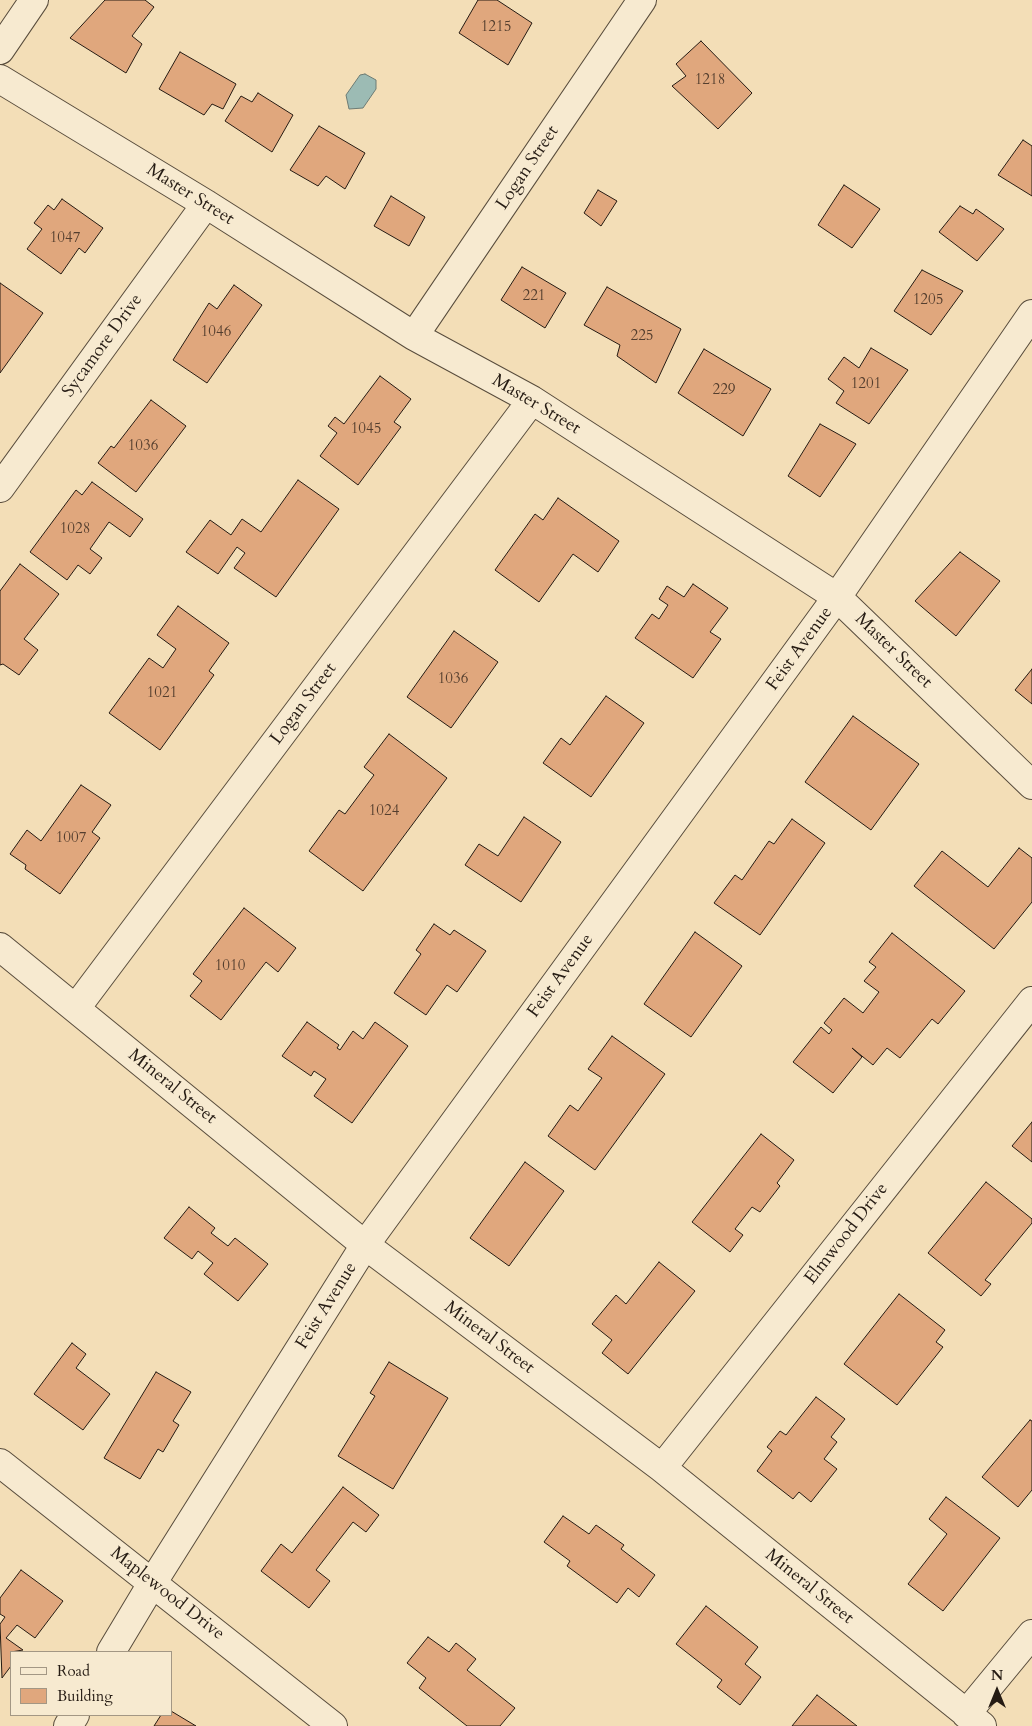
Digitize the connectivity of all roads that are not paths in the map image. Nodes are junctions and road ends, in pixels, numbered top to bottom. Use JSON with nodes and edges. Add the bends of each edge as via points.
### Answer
{"nodes":[{"id":1,"x":34,"y":0,"type":"edge"},
{"id":2,"x":642,"y":0,"type":"edge"},
{"id":3,"x":0,"y":50,"type":"edge"},
{"id":4,"x":0,"y":79,"type":"edge"},
{"id":5,"x":206,"y":204,"type":"junction"},
{"id":6,"x":1032,"y":314,"type":"edge"},
{"id":7,"x":414,"y":336,"type":"junction"},
{"id":8,"x":532,"y":400,"type":"junction"},
{"id":9,"x":0,"y":488,"type":"edge"},
{"id":10,"x":837,"y":597,"type":"junction"},
{"id":11,"x":1032,"y":784,"type":"edge"},
{"id":12,"x":0,"y":947,"type":"edge"},
{"id":13,"x":1032,"y":1001,"type":"edge"},
{"id":14,"x":76,"y":1008,"type":"junction"},
{"id":15,"x":365,"y":1245,"type":"junction"},
{"id":16,"x":0,"y":1463,"type":"edge"},
{"id":17,"x":662,"y":1468,"type":"junction"},
{"id":18,"x":153,"y":1582,"type":"junction"},
{"id":19,"x":1032,"y":1634,"type":"edge"},
{"id":20,"x":112,"y":1651,"type":"edge"},
{"id":21,"x":974,"y":1720,"type":"edge"},
{"id":22,"x":333,"y":1726,"type":"edge"}],
"edges":[{"from":1,"to":3,"type":"street"},
{"from":2,"to":7,"type":"street","name":"Logan Street"},
{"from":4,"to":5,"type":"street","name":"Master Street"},
{"from":5,"to":7,"type":"street","name":"Master Street"},
{"from":5,"to":9,"type":"street","name":"Sycamore Drive"},
{"from":6,"to":10,"type":"street","name":"Feist Avenue"},
{"from":7,"to":8,"type":"street","name":"Master Street"},
{"from":8,"to":10,"type":"street","name":"Master Street"},
{"from":8,"to":14,"type":"street","name":"Logan Street"},
{"from":10,"to":11,"type":"street","name":"Master Street"},
{"from":10,"to":15,"type":"street","name":"Feist Avenue"},
{"from":12,"to":14,"type":"street","name":"Mineral Street"},
{"from":13,"to":17,"type":"street","name":"Elmwood Drive"},
{"from":14,"to":15,"type":"street","name":"Mineral Street"},
{"from":15,"to":17,"type":"street","name":"Mineral Street"},
{"from":15,"to":18,"type":"street","name":"Feist Avenue"},
{"from":16,"to":18,"type":"street","name":"Maplewood Drive"},
{"from":17,"to":21,"type":"street","name":"Mineral Street"},
{"from":18,"to":20,"type":"street","name":"Feist Avenue"},
{"from":18,"to":22,"type":"street","name":"Maplewood Drive"},
{"from":19,"to":21,"type":"street"}]}
